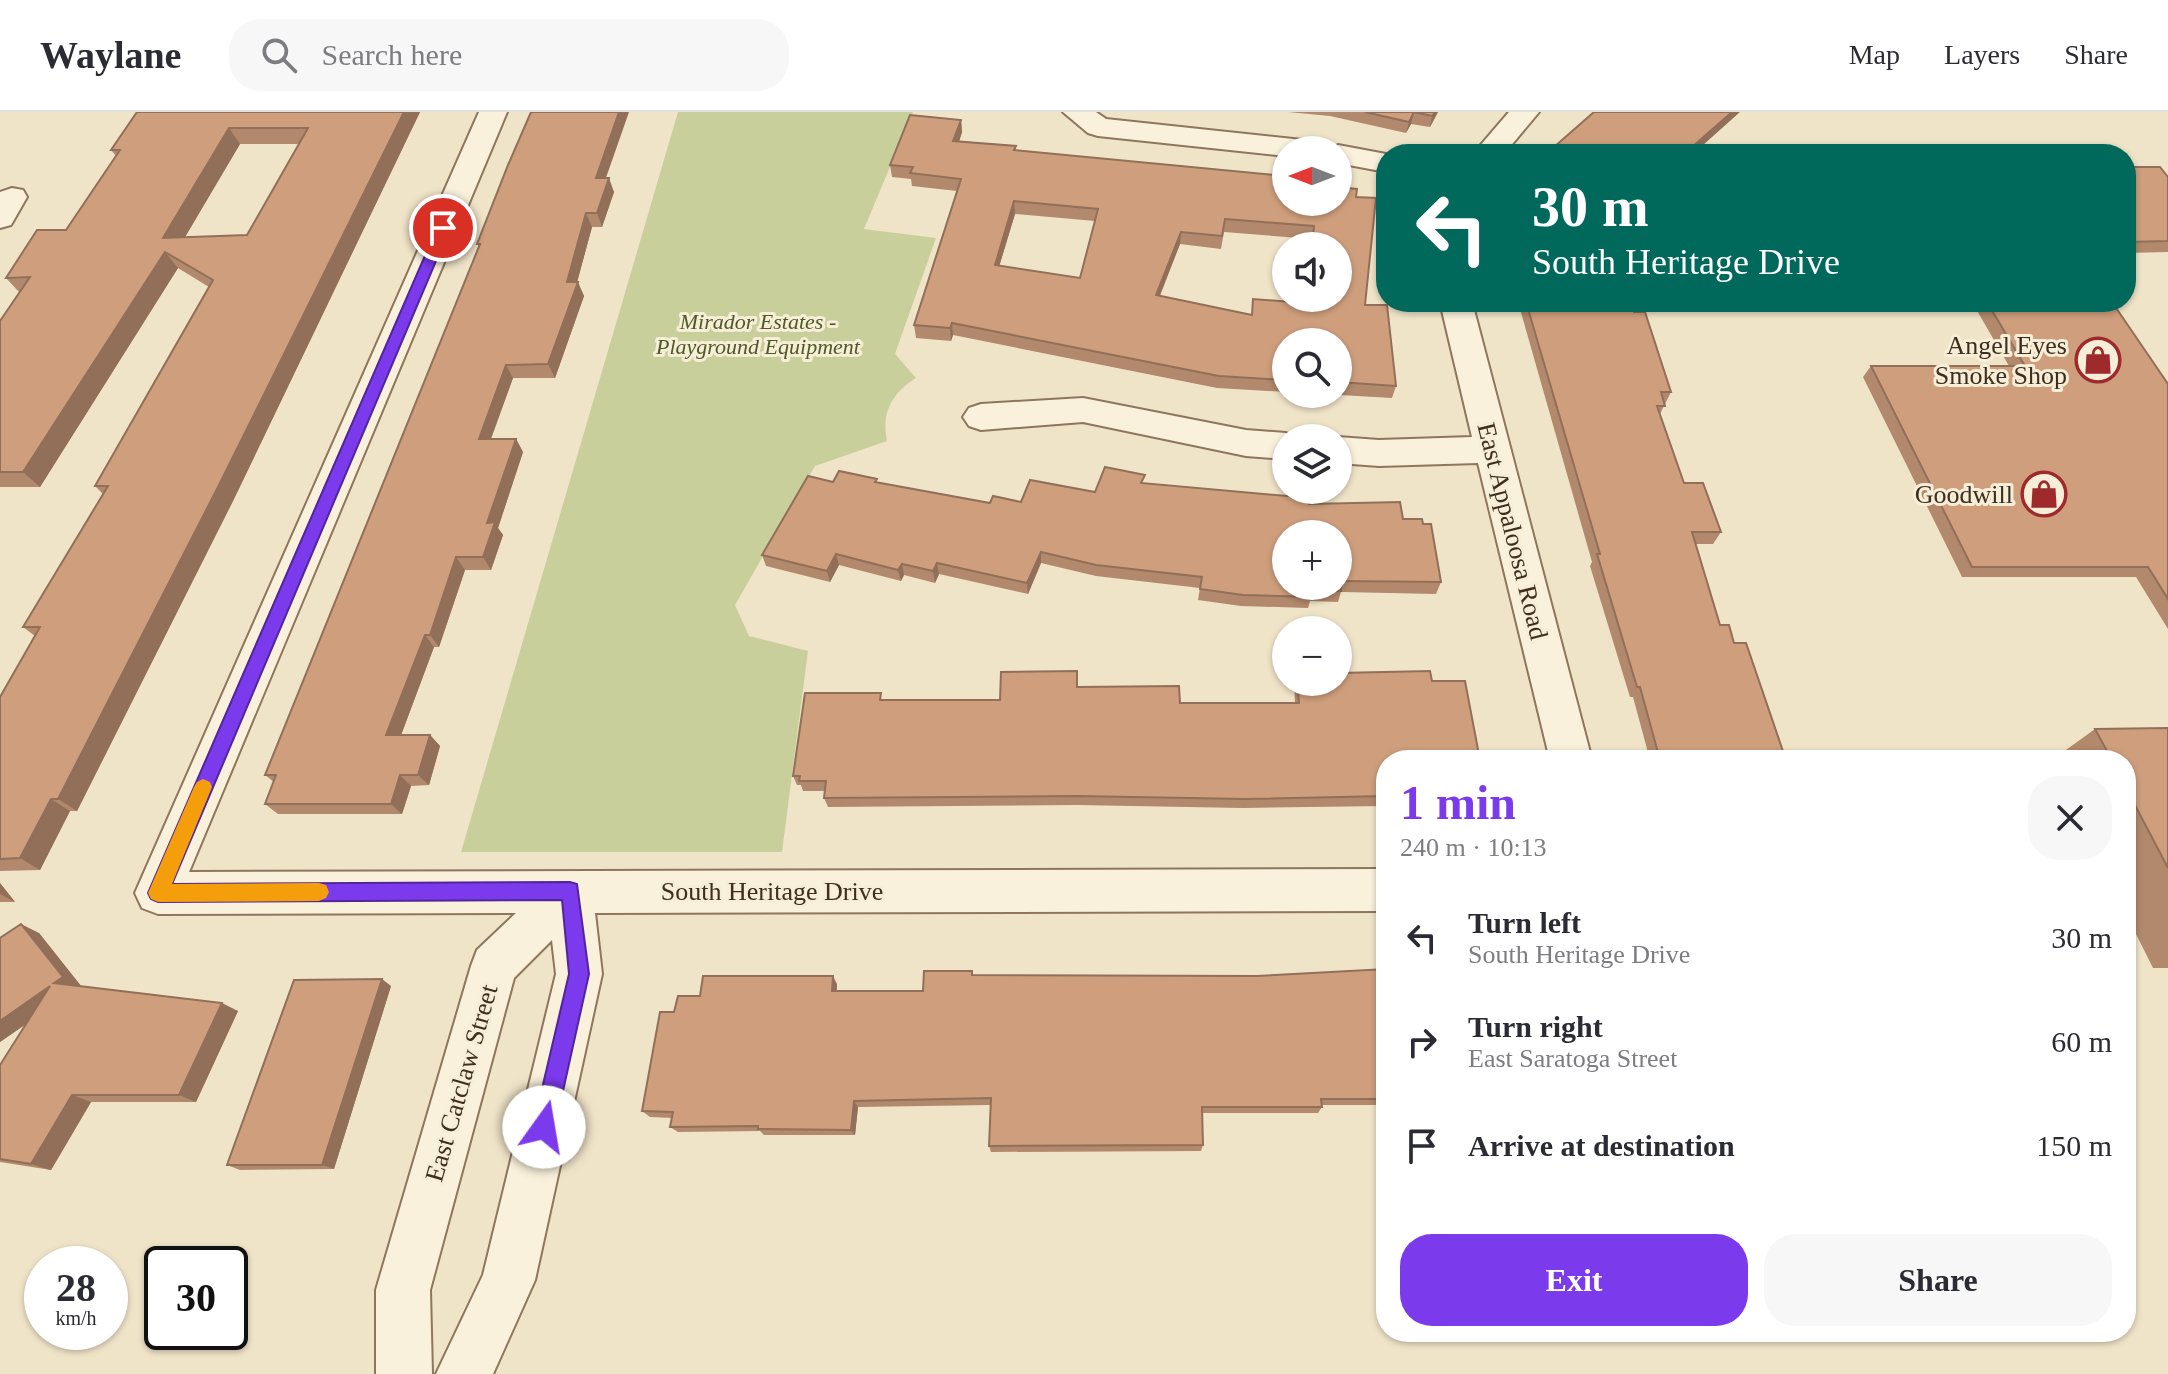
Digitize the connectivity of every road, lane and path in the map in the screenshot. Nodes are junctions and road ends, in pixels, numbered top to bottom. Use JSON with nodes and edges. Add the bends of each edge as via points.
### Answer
{"nodes":[{"id":1,"x":493,"y":112,"type":"edge"},
{"id":2,"x":1077,"y":112,"type":"edge"},
{"id":3,"x":1525,"y":112,"type":"edge"},
{"id":4,"x":1497,"y":144,"type":"edge"},
{"id":5,"x":1272,"y":146,"type":"edge"},
{"id":6,"x":1352,"y":157,"type":"edge"},
{"id":7,"x":1376,"y":161,"type":"edge"},
{"id":8,"x":1458,"y":312,"type":"edge"},
{"id":9,"x":981,"y":417,"type":"dead end"},
{"id":10,"x":1272,"y":445,"type":"edge"},
{"id":11,"x":1492,"y":449,"type":"junction"},
{"id":12,"x":1352,"y":451,"type":"edge"},
{"id":13,"x":1568,"y":750,"type":"edge"},
{"id":14,"x":1376,"y":890,"type":"edge"},
{"id":15,"x":570,"y":891,"type":"junction"},
{"id":16,"x":404,"y":1374,"type":"edge"},
{"id":17,"x":464,"y":1374,"type":"edge"}],
"edges":[{"from":1,"to":15,"type":"street","name":"South Heritage Drive","via":[[158,893]]},
{"from":2,"to":5,"type":"street","via":[[1098,127]]},
{"from":3,"to":4,"type":"street"},
{"from":6,"to":7,"type":"street"},
{"from":8,"to":11,"type":"street","name":"East Appaloosa Road"},
{"from":9,"to":10,"type":"street","via":[[1083,410]]},
{"from":11,"to":12,"type":"street"},
{"from":11,"to":13,"type":"street","name":"East Appaloosa Road"},
{"from":14,"to":15,"type":"street","name":"South Heritage Drive"},
{"from":15,"to":16,"type":"street","name":"East Catclaw Street","via":[[494,966],[403,1290]]},
{"from":15,"to":17,"type":"street","via":[[579,974],[508,1280]]}]}
